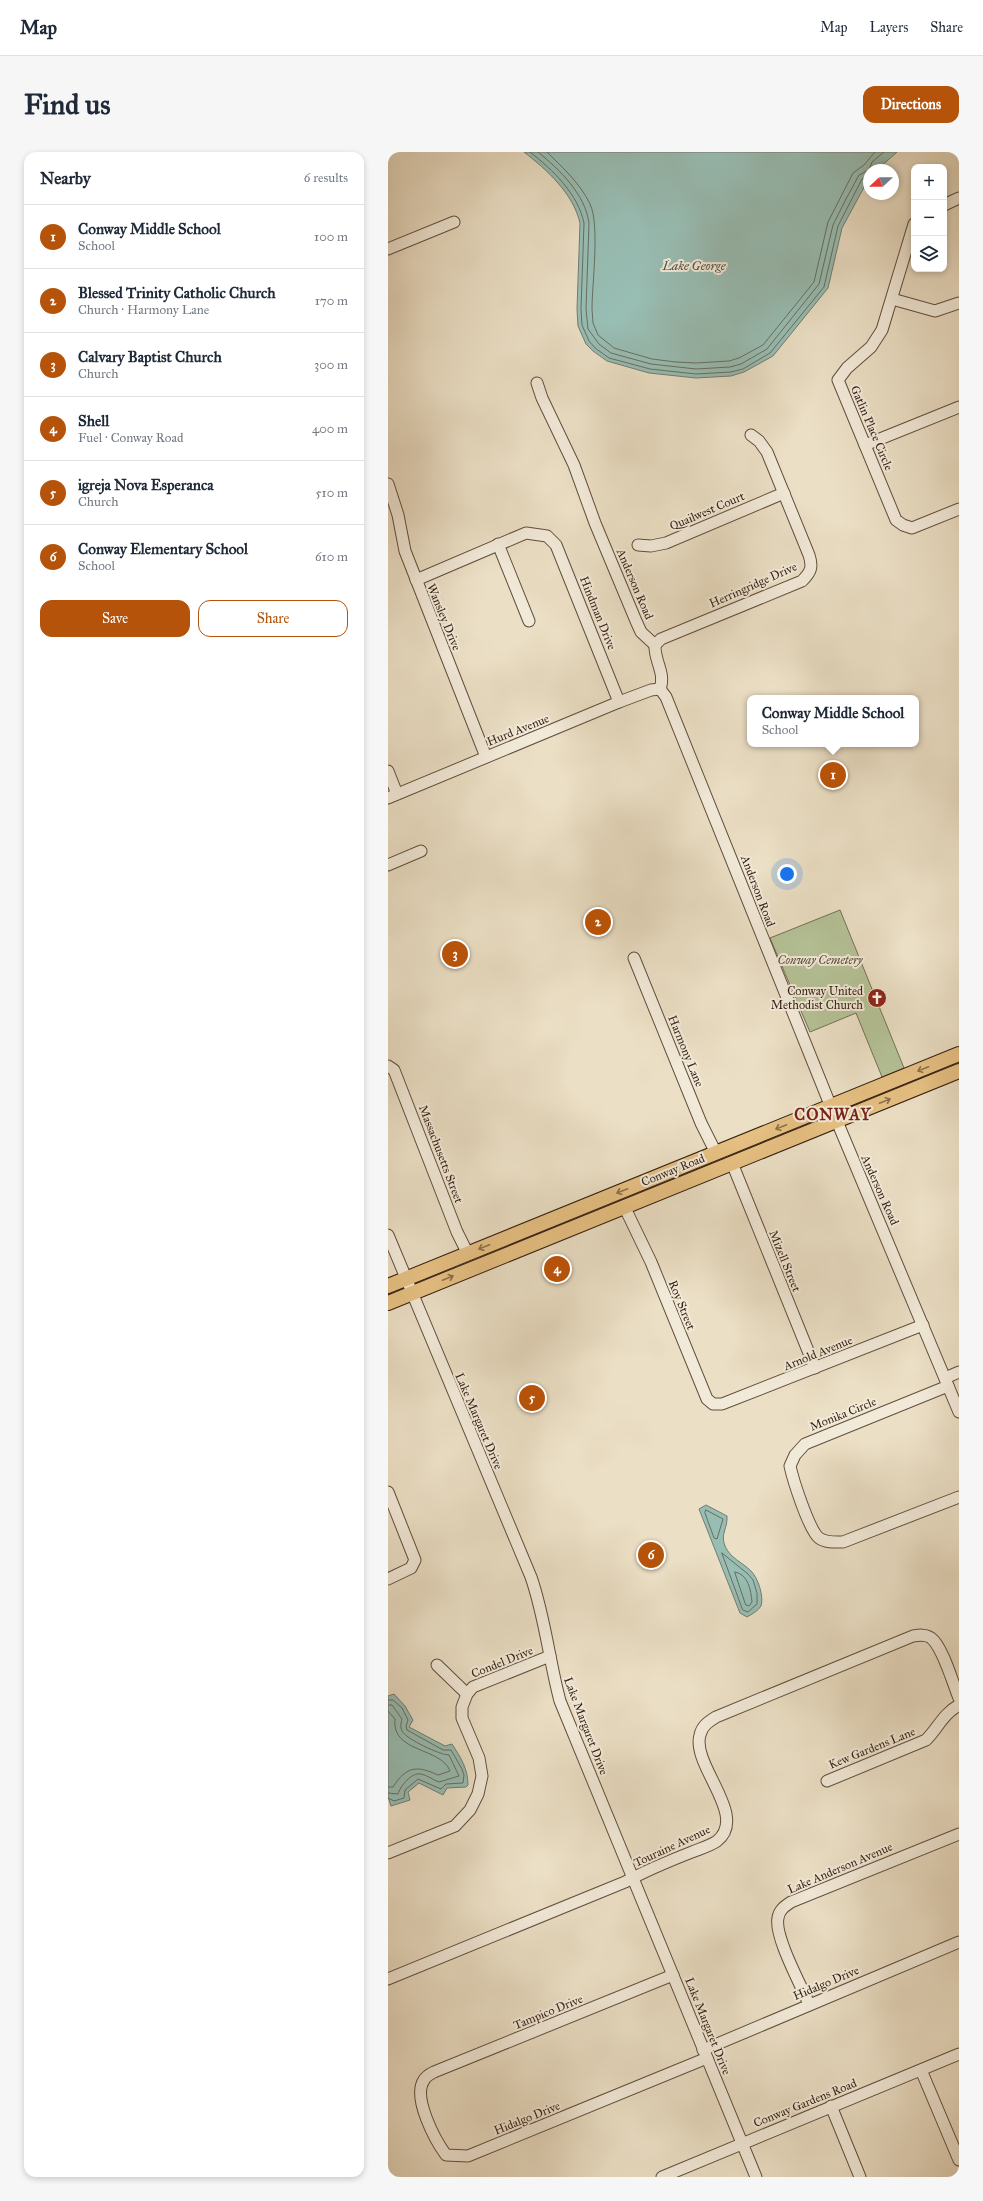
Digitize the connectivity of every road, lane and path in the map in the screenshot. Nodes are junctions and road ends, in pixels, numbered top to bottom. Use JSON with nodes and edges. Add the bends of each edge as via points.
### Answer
{"nodes":[{"id":1,"x":959,"y":198,"type":"edge"},
{"id":2,"x":947,"y":204,"type":"edge"},
{"id":3,"x":454,"y":222,"type":"dead end"},
{"id":4,"x":911,"y":234,"type":"edge"},
{"id":5,"x":388,"y":249,"type":"edge"},
{"id":6,"x":892,"y":299,"type":"junction"},
{"id":7,"x":959,"y":303,"type":"edge"},
{"id":8,"x":537,"y":383,"type":"dead end"},
{"id":9,"x":959,"y":407,"type":"edge"},
{"id":10,"x":751,"y":435,"type":"dead end"},
{"id":11,"x":865,"y":445,"type":"junction"},
{"id":12,"x":388,"y":484,"type":"edge"},
{"id":13,"x":784,"y":493,"type":"junction"},
{"id":14,"x":959,"y":509,"type":"edge"},
{"id":15,"x":498,"y":544,"type":"junction"},
{"id":16,"x":638,"y":545,"type":"dead end"},
{"id":17,"x":416,"y":580,"type":"junction"},
{"id":18,"x":529,"y":621,"type":"dead end"},
{"id":19,"x":655,"y":645,"type":"junction"},
{"id":20,"x":660,"y":689,"type":"junction"},
{"id":21,"x":619,"y":702,"type":"junction"},
{"id":22,"x":486,"y":757,"type":"junction"},
{"id":23,"x":388,"y":771,"type":"edge"},
{"id":24,"x":393,"y":796,"type":"edge"},
{"id":25,"x":421,"y":852,"type":"dead end"},
{"id":26,"x":388,"y":865,"type":"edge"},
{"id":27,"x":634,"y":958,"type":"dead end"},
{"id":28,"x":959,"y":1054,"type":"edge"},
{"id":29,"x":388,"y":1066,"type":"edge"},
{"id":30,"x":959,"y":1071,"type":"edge"},
{"id":31,"x":831,"y":1108,"type":"junction"},
{"id":32,"x":836,"y":1122,"type":"junction"},
{"id":33,"x":716,"y":1153,"type":"junction"},
{"id":34,"x":732,"y":1163,"type":"junction"},
{"id":35,"x":689,"y":1180,"type":"junction"},
{"id":36,"x":624,"y":1206,"type":"junction"},
{"id":37,"x":388,"y":1235,"type":"edge"},
{"id":38,"x":468,"y":1254,"type":"junction"},
{"id":39,"x":406,"y":1279,"type":"junction"},
{"id":40,"x":388,"y":1286,"type":"edge"},
{"id":41,"x":412,"y":1293,"type":"junction"},
{"id":42,"x":388,"y":1303,"type":"edge"},
{"id":43,"x":923,"y":1325,"type":"junction"},
{"id":44,"x":815,"y":1368,"type":"junction"},
{"id":45,"x":959,"y":1372,"type":"edge"},
{"id":46,"x":946,"y":1382,"type":"junction"},
{"id":47,"x":722,"y":1404,"type":"joint"},
{"id":48,"x":959,"y":1412,"type":"edge"},
{"id":49,"x":388,"y":1492,"type":"edge"},
{"id":50,"x":959,"y":1497,"type":"edge"},
{"id":51,"x":388,"y":1579,"type":"edge"},
{"id":52,"x":550,"y":1656,"type":"junction"},
{"id":53,"x":437,"y":1665,"type":"dead end"},
{"id":54,"x":467,"y":1694,"type":"junction"},
{"id":55,"x":959,"y":1698,"type":"edge"},
{"id":56,"x":959,"y":1705,"type":"edge"},
{"id":57,"x":827,"y":1781,"type":"dead end"},
{"id":58,"x":959,"y":1834,"type":"edge"},
{"id":59,"x":388,"y":1853,"type":"edge"},
{"id":60,"x":633,"y":1878,"type":"junction"},
{"id":61,"x":959,"y":1942,"type":"edge"},
{"id":62,"x":673,"y":1975,"type":"junction"},
{"id":63,"x":388,"y":1979,"type":"edge"},
{"id":64,"x":809,"y":2004,"type":"junction"},
{"id":65,"x":705,"y":2054,"type":"junction"},
{"id":66,"x":959,"y":2054,"type":"edge"},
{"id":67,"x":921,"y":2070,"type":"junction"},
{"id":68,"x":831,"y":2106,"type":"junction"},
{"id":69,"x":742,"y":2143,"type":"junction"},
{"id":70,"x":468,"y":2156,"type":"joint"},
{"id":71,"x":959,"y":2159,"type":"edge"},
{"id":72,"x":662,"y":2177,"type":"edge"},
{"id":73,"x":756,"y":2177,"type":"edge"},
{"id":74,"x":860,"y":2177,"type":"edge"}],
"edges":[{"from":1,"to":2,"type":"street"},
{"from":3,"to":5,"type":"street"},
{"from":4,"to":6,"type":"street","name":"Gatlin Place Circle"},
{"from":6,"to":7,"type":"street","via":[[935,310]]},
{"from":6,"to":11,"type":"street","name":"Gatlin Place Circle","via":[[882,330],[871,347],[847,368],[838,380]]},
{"from":8,"to":19,"type":"street","name":"Anderson Road","via":[[574,465],[636,621],[641,632]]},
{"from":9,"to":11,"type":"street"},
{"from":10,"to":13,"type":"street","name":"Herringridge Drive","via":[[767,452]]},
{"from":11,"to":14,"type":"street","name":"Gatlin Place Circle","via":[[896,520],[903,525],[912,528]]},
{"from":12,"to":17,"type":"street","name":"Wansley Drive","via":[[398,515],[405,551]]},
{"from":13,"to":16,"type":"street","name":"Quailwest Court","via":[[666,543]]},
{"from":13,"to":19,"type":"street","name":"Herringridge Drive","via":[[810,555],[810,573],[802,580],[660,639]]},
{"from":15,"to":17,"type":"street"},
{"from":15,"to":18,"type":"street"},
{"from":15,"to":21,"type":"street","name":"Hindman Drive","via":[[526,533],[547,536],[556,545]]},
{"from":17,"to":22,"type":"street","name":"Wansley Drive"},
{"from":19,"to":20,"type":"street","via":[[654,653],[663,681]]},
{"from":20,"to":21,"type":"street","name":"Hurd Avenue"},
{"from":20,"to":31,"type":"street","name":"Anderson Road","via":[[666,697]]},
{"from":21,"to":22,"type":"street","name":"Hurd Avenue"},
{"from":22,"to":24,"type":"street","name":"Hurd Avenue"},
{"from":23,"to":24,"type":"street"},
{"from":25,"to":26,"type":"street"},
{"from":27,"to":33,"type":"street","name":"Harmony Lane","via":[[700,1121]]},
{"from":28,"to":31,"type":"main road","name":"Conway Road","one_way":true},
{"from":29,"to":38,"type":"street","name":"Massachusetts Street","via":[[394,1070]]},
{"from":32,"to":30,"type":"main road","name":"Conway Road","one_way":true},
{"from":31,"to":32,"type":"street","name":"Anderson Road"},
{"from":31,"to":33,"type":"main road","name":"Conway Road","one_way":true},
{"from":32,"to":34,"type":"main road","name":"Conway Road"},
{"from":32,"to":43,"type":"street","name":"Anderson Road"},
{"from":33,"to":35,"type":"main road","via":[[708,1164]]},
{"from":33,"to":38,"type":"main road","name":"Conway Road","one_way":true},
{"from":34,"to":35,"type":"main road","name":"Conway Road"},
{"from":34,"to":44,"type":"street","name":"Mizell Street"},
{"from":35,"to":36,"type":"main road","name":"Conway Road"},
{"from":41,"to":36,"type":"main road","name":"Conway Road","one_way":true},
{"from":36,"to":47,"type":"street","name":"Roy Street","via":[[707,1399],[713,1404]]},
{"from":37,"to":39,"type":"street","name":"Lake Margaret Drive"},
{"from":38,"to":39,"type":"main road","name":"Conway Road"},
{"from":39,"to":40,"type":"main road","name":"Conway Road"},
{"from":39,"to":41,"type":"street","name":"Lake Margaret Drive"},
{"from":41,"to":42,"type":"main road","name":"Conway Road"},
{"from":41,"to":52,"type":"street","name":"Lake Margaret Drive","via":[[531,1577],[541,1609]]},
{"from":43,"to":44,"type":"street","name":"Arnold Avenue"},
{"from":43,"to":46,"type":"street","name":"Anderson Road"},
{"from":44,"to":47,"type":"street","name":"Arnold Avenue"},
{"from":45,"to":46,"type":"street"},
{"from":46,"to":48,"type":"street","name":"Anderson Road"},
{"from":46,"to":50,"type":"street","name":"Monika Circle","via":[[805,1444],[795,1455],[790,1466],[812,1528],[819,1538],[832,1543],[844,1542]]},
{"from":49,"to":51,"type":"street","via":[[414,1555],[414,1564],[407,1571]]},
{"from":52,"to":54,"type":"street","name":"Condel Drive","via":[[480,1682]]},
{"from":52,"to":60,"type":"street","name":"Lake Margaret Drive","via":[[565,1714]]},
{"from":53,"to":54,"type":"street"},
{"from":54,"to":59,"type":"street","name":"Condel Drive","via":[[462,1706],[462,1718],[479,1758],[482,1776],[478,1794],[470,1810],[455,1826]]},
{"from":55,"to":60,"type":"street","name":"Touraine Avenue","via":[[938,1646],[932,1638],[923,1635],[913,1636],[716,1718],[704,1725],[699,1736],[700,1749],[727,1816],[726,1831],[717,1842]]},
{"from":56,"to":57,"type":"street","name":"Kew Gardens Lane","via":[[942,1718],[926,1740]]},
{"from":58,"to":64,"type":"street","name":"Lake Anderson Avenue","via":[[791,1902],[782,1908],[778,1917],[779,1935]]},
{"from":60,"to":62,"type":"street","name":"Lake Margaret Drive"},
{"from":60,"to":63,"type":"street","name":"Touraine Avenue"},
{"from":61,"to":64,"type":"street","name":"Hidalgo Drive"},
{"from":62,"to":65,"type":"street","name":"Lake Margaret Drive"},
{"from":62,"to":70,"type":"street","name":"Tampico Drive","via":[[434,2072],[424,2079],[420,2087],[420,2099],[438,2145],[446,2156]]},
{"from":64,"to":65,"type":"street","name":"Hidalgo Drive"},
{"from":65,"to":69,"type":"street","name":"Lake Margaret Drive"},
{"from":65,"to":70,"type":"street","name":"Hidalgo Drive"},
{"from":66,"to":67,"type":"street","name":"Conway Gardens Road"},
{"from":67,"to":68,"type":"street","name":"Conway Gardens Road"},
{"from":67,"to":71,"type":"street"},
{"from":68,"to":69,"type":"street","name":"Conway Gardens Road"},
{"from":68,"to":74,"type":"street"},
{"from":69,"to":72,"type":"street","name":"Conway Gardens Road"},
{"from":69,"to":73,"type":"street","name":"Lake Margaret Drive"}]}
